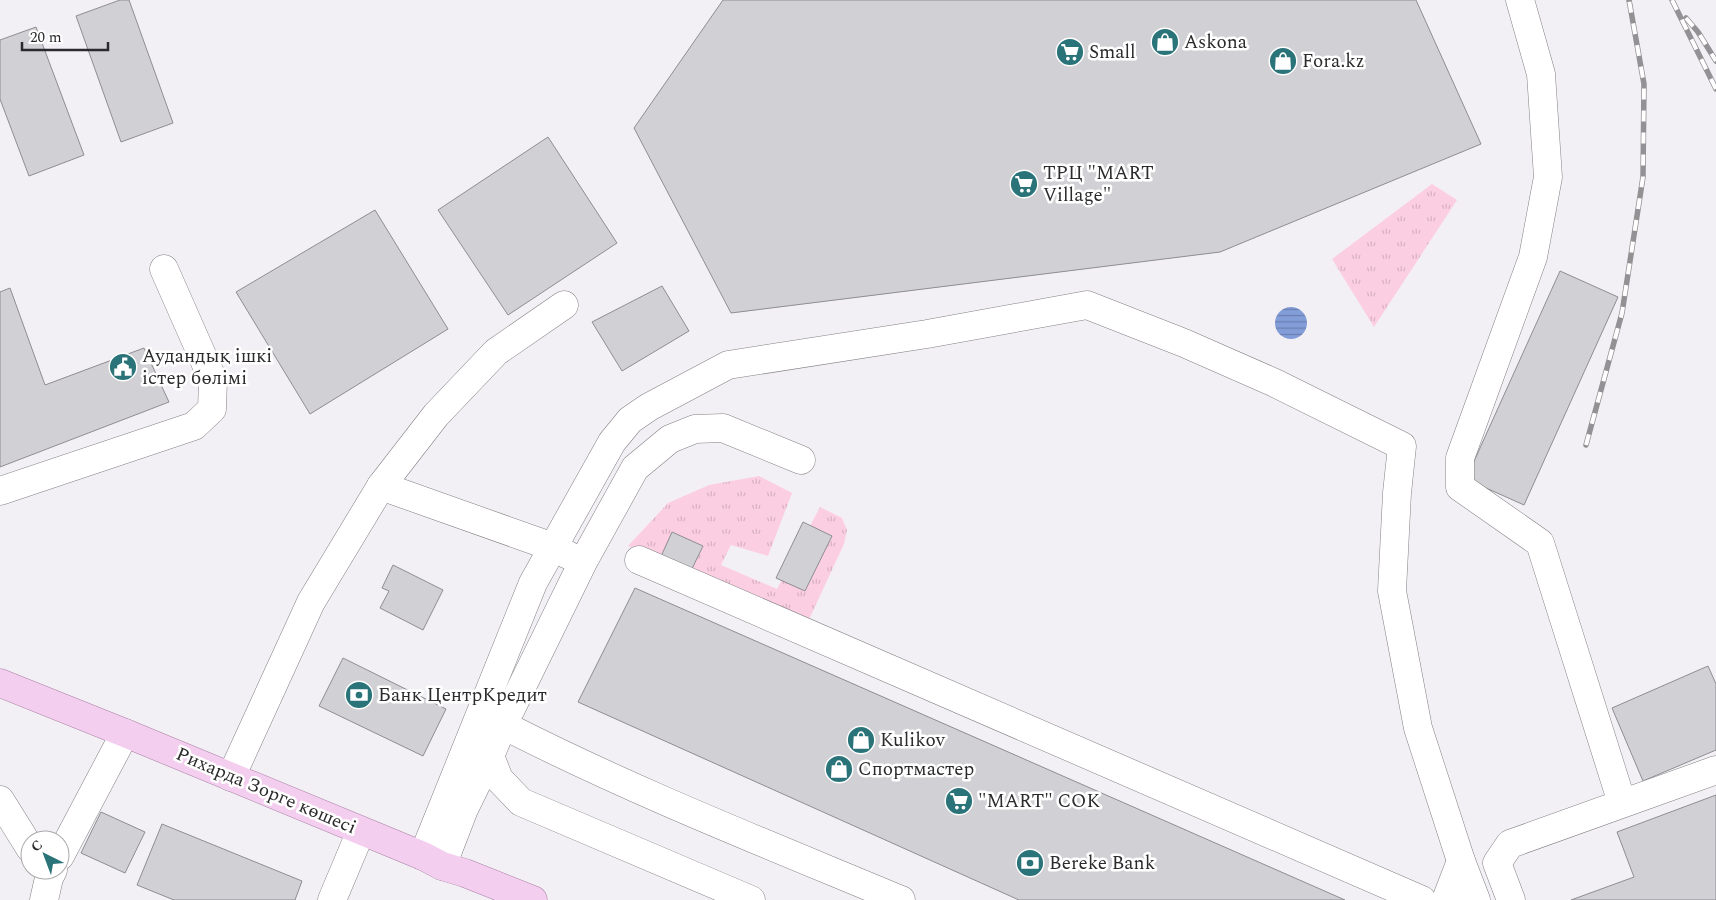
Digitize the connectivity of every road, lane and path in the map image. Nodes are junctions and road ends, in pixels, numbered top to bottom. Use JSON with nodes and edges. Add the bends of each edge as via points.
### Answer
{"nodes":[{"id":1,"x":1520,"y":0,"type":"edge"},
{"id":2,"x":164,"y":269,"type":"dead end"},
{"id":3,"x":564,"y":305,"type":"dead end"},
{"id":4,"x":801,"y":460,"type":"dead end"},
{"id":5,"x":381,"y":486,"type":"junction"},
{"id":6,"x":0,"y":491,"type":"edge"},
{"id":7,"x":553,"y":548,"type":"junction"},
{"id":8,"x":640,"y":560,"type":"dead end"},
{"id":9,"x":583,"y":562,"type":"junction"},
{"id":10,"x":0,"y":683,"type":"edge"},
{"id":11,"x":503,"y":725,"type":"junction"},
{"id":12,"x":125,"y":733,"type":"junction"},
{"id":13,"x":495,"y":767,"type":"junction"},
{"id":14,"x":1716,"y":770,"type":"edge"},
{"id":15,"x":231,"y":777,"type":"junction"},
{"id":16,"x":0,"y":800,"type":"edge"},
{"id":17,"x":1622,"y":803,"type":"junction"},
{"id":18,"x":361,"y":831,"type":"junction"},
{"id":19,"x":20,"y":832,"type":"edge"},
{"id":20,"x":70,"y":837,"type":"edge"},
{"id":21,"x":432,"y":861,"type":"junction"},
{"id":22,"x":1461,"y":861,"type":"junction"},
{"id":23,"x":332,"y":900,"type":"edge"},
{"id":24,"x":533,"y":900,"type":"edge"},
{"id":25,"x":751,"y":900,"type":"edge"},
{"id":26,"x":901,"y":900,"type":"edge"},
{"id":27,"x":1422,"y":900,"type":"edge"},
{"id":28,"x":1446,"y":900,"type":"edge"},
{"id":29,"x":1476,"y":900,"type":"edge"},
{"id":30,"x":1511,"y":900,"type":"edge"}],
"edges":[{"from":1,"to":17,"type":"street","via":[[1541,74],[1548,177],[1533,257],[1460,458],[1460,487],[1540,543]]},
{"from":2,"to":6,"type":"street","via":[[213,380],[212,409],[194,426]]},
{"from":3,"to":5,"type":"street","via":[[496,352],[436,415]]},
{"from":4,"to":9,"type":"street","via":[[723,428],[695,429],[670,439],[635,468]]},
{"from":5,"to":7,"type":"street"},
{"from":5,"to":15,"type":"street","via":[[311,602]]},
{"from":7,"to":9,"type":"street"},
{"from":7,"to":21,"type":"street","via":[[533,583]]},
{"from":7,"to":22,"type":"street","via":[[612,442],[630,420],[728,365],[1087,305],[1275,383],[1402,446],[1392,591],[1418,728]]},
{"from":8,"to":27,"type":"street"},
{"from":9,"to":11,"type":"street"},
{"from":10,"to":12,"type":"main road","name":"Рихарда Зорге көшесі"},
{"from":11,"to":13,"type":"street"},
{"from":11,"to":26,"type":"street","via":[[709,820]]},
{"from":12,"to":15,"type":"main road","name":"Рихарда Зорге көшесі"},
{"from":12,"to":20,"type":"street"},
{"from":13,"to":21,"type":"street"},
{"from":13,"to":25,"type":"street","via":[[522,802]]},
{"from":14,"to":17,"type":"street"},
{"from":15,"to":18,"type":"main road","name":"Рихарда Зорге көшесі"},
{"from":16,"to":19,"type":"street"},
{"from":17,"to":30,"type":"street","via":[[1510,844],[1497,862]]},
{"from":18,"to":21,"type":"main road","name":"Рихарда Зорге көшесі"},
{"from":18,"to":23,"type":"street"},
{"from":21,"to":24,"type":"main road","name":"Рихарда Зорге көшесі"},
{"from":22,"to":28,"type":"street"},
{"from":22,"to":29,"type":"street"}]}
